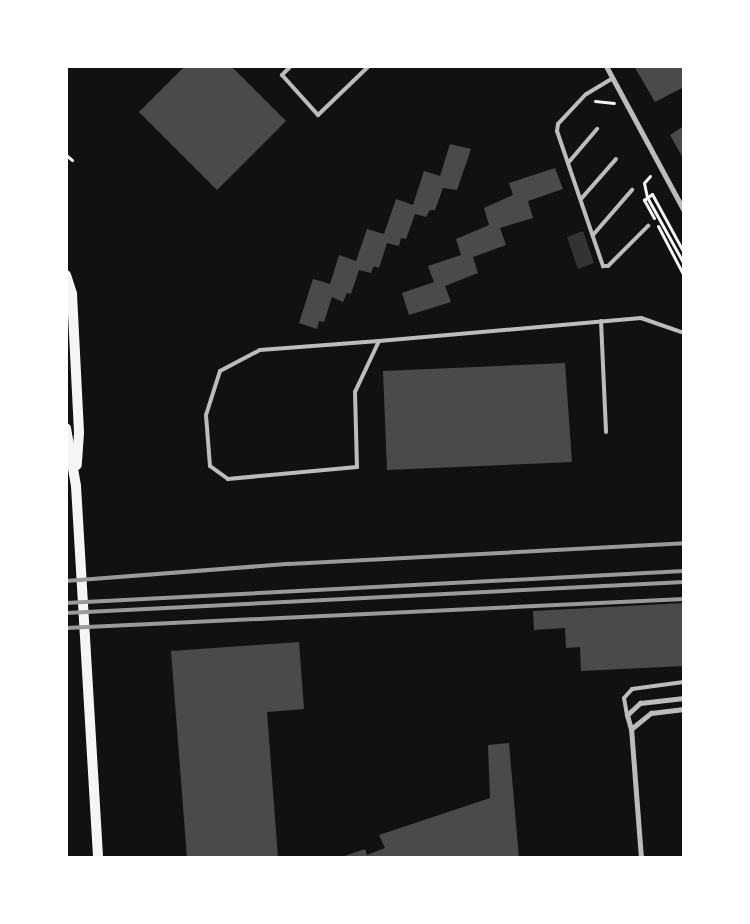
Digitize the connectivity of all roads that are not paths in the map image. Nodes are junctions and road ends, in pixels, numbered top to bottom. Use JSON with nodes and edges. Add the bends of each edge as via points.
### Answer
{"nodes":[{"id":1,"x":291,"y":66,"type":"edge"},
{"id":2,"x":369,"y":66,"type":"edge"},
{"id":3,"x":606,"y":66,"type":"edge"},
{"id":4,"x":612,"y":78,"type":"junction"},
{"id":5,"x":597,"y":129,"type":"dead end"},
{"id":6,"x":616,"y":159,"type":"dead end"},
{"id":7,"x":568,"y":163,"type":"junction"},
{"id":8,"x":632,"y":190,"type":"dead end"},
{"id":9,"x":580,"y":199,"type":"junction"},
{"id":10,"x":684,"y":211,"type":"edge"},
{"id":11,"x":648,"y":226,"type":"dead end"},
{"id":12,"x":593,"y":235,"type":"junction"},
{"id":13,"x":66,"y":275,"type":"edge"},
{"id":14,"x":602,"y":321,"type":"junction"},
{"id":15,"x":684,"y":333,"type":"edge"},
{"id":16,"x":379,"y":341,"type":"junction"},
{"id":17,"x":66,"y":428,"type":"edge"},
{"id":18,"x":606,"y":432,"type":"dead end"},
{"id":19,"x":76,"y":486,"type":"junction"},
{"id":20,"x":684,"y":682,"type":"edge"},
{"id":21,"x":684,"y":698,"type":"edge"},
{"id":22,"x":684,"y":709,"type":"edge"},
{"id":23,"x":627,"y":715,"type":"junction"},
{"id":24,"x":631,"y":729,"type":"junction"},
{"id":25,"x":98,"y":858,"type":"edge"},
{"id":26,"x":641,"y":858,"type":"edge"}],
"edges":[{"from":1,"to":2,"type":"lane","via":[[282,75],[318,115]]},
{"from":3,"to":4,"type":"street"},
{"from":4,"to":7,"type":"lane","via":[[586,94],[558,124]]},
{"from":4,"to":10,"type":"street"},
{"from":5,"to":7,"type":"lane"},
{"from":6,"to":9,"type":"lane"},
{"from":7,"to":9,"type":"lane"},
{"from":8,"to":12,"type":"lane"},
{"from":9,"to":12,"type":"lane"},
{"from":11,"to":12,"type":"lane","via":[[608,266],[603,266]]},
{"from":13,"to":19,"type":"main road","via":[[72,294],[79,433]]},
{"from":14,"to":15,"type":"lane","via":[[641,318]]},
{"from":14,"to":16,"type":"lane"},
{"from":14,"to":18,"type":"lane"},
{"from":16,"to":16,"type":"lane","via":[[260,350],[220,370],[206,415],[210,466],[228,479],[357,467],[355,392]]},
{"from":17,"to":19,"type":"main road"},
{"from":19,"to":25,"type":"main road"},
{"from":20,"to":23,"type":"lane","via":[[632,689],[624,698]]},
{"from":21,"to":23,"type":"street","via":[[640,703]]},
{"from":22,"to":24,"type":"street","via":[[650,713]]},
{"from":23,"to":24,"type":"street"},
{"from":24,"to":26,"type":"street"}]}
